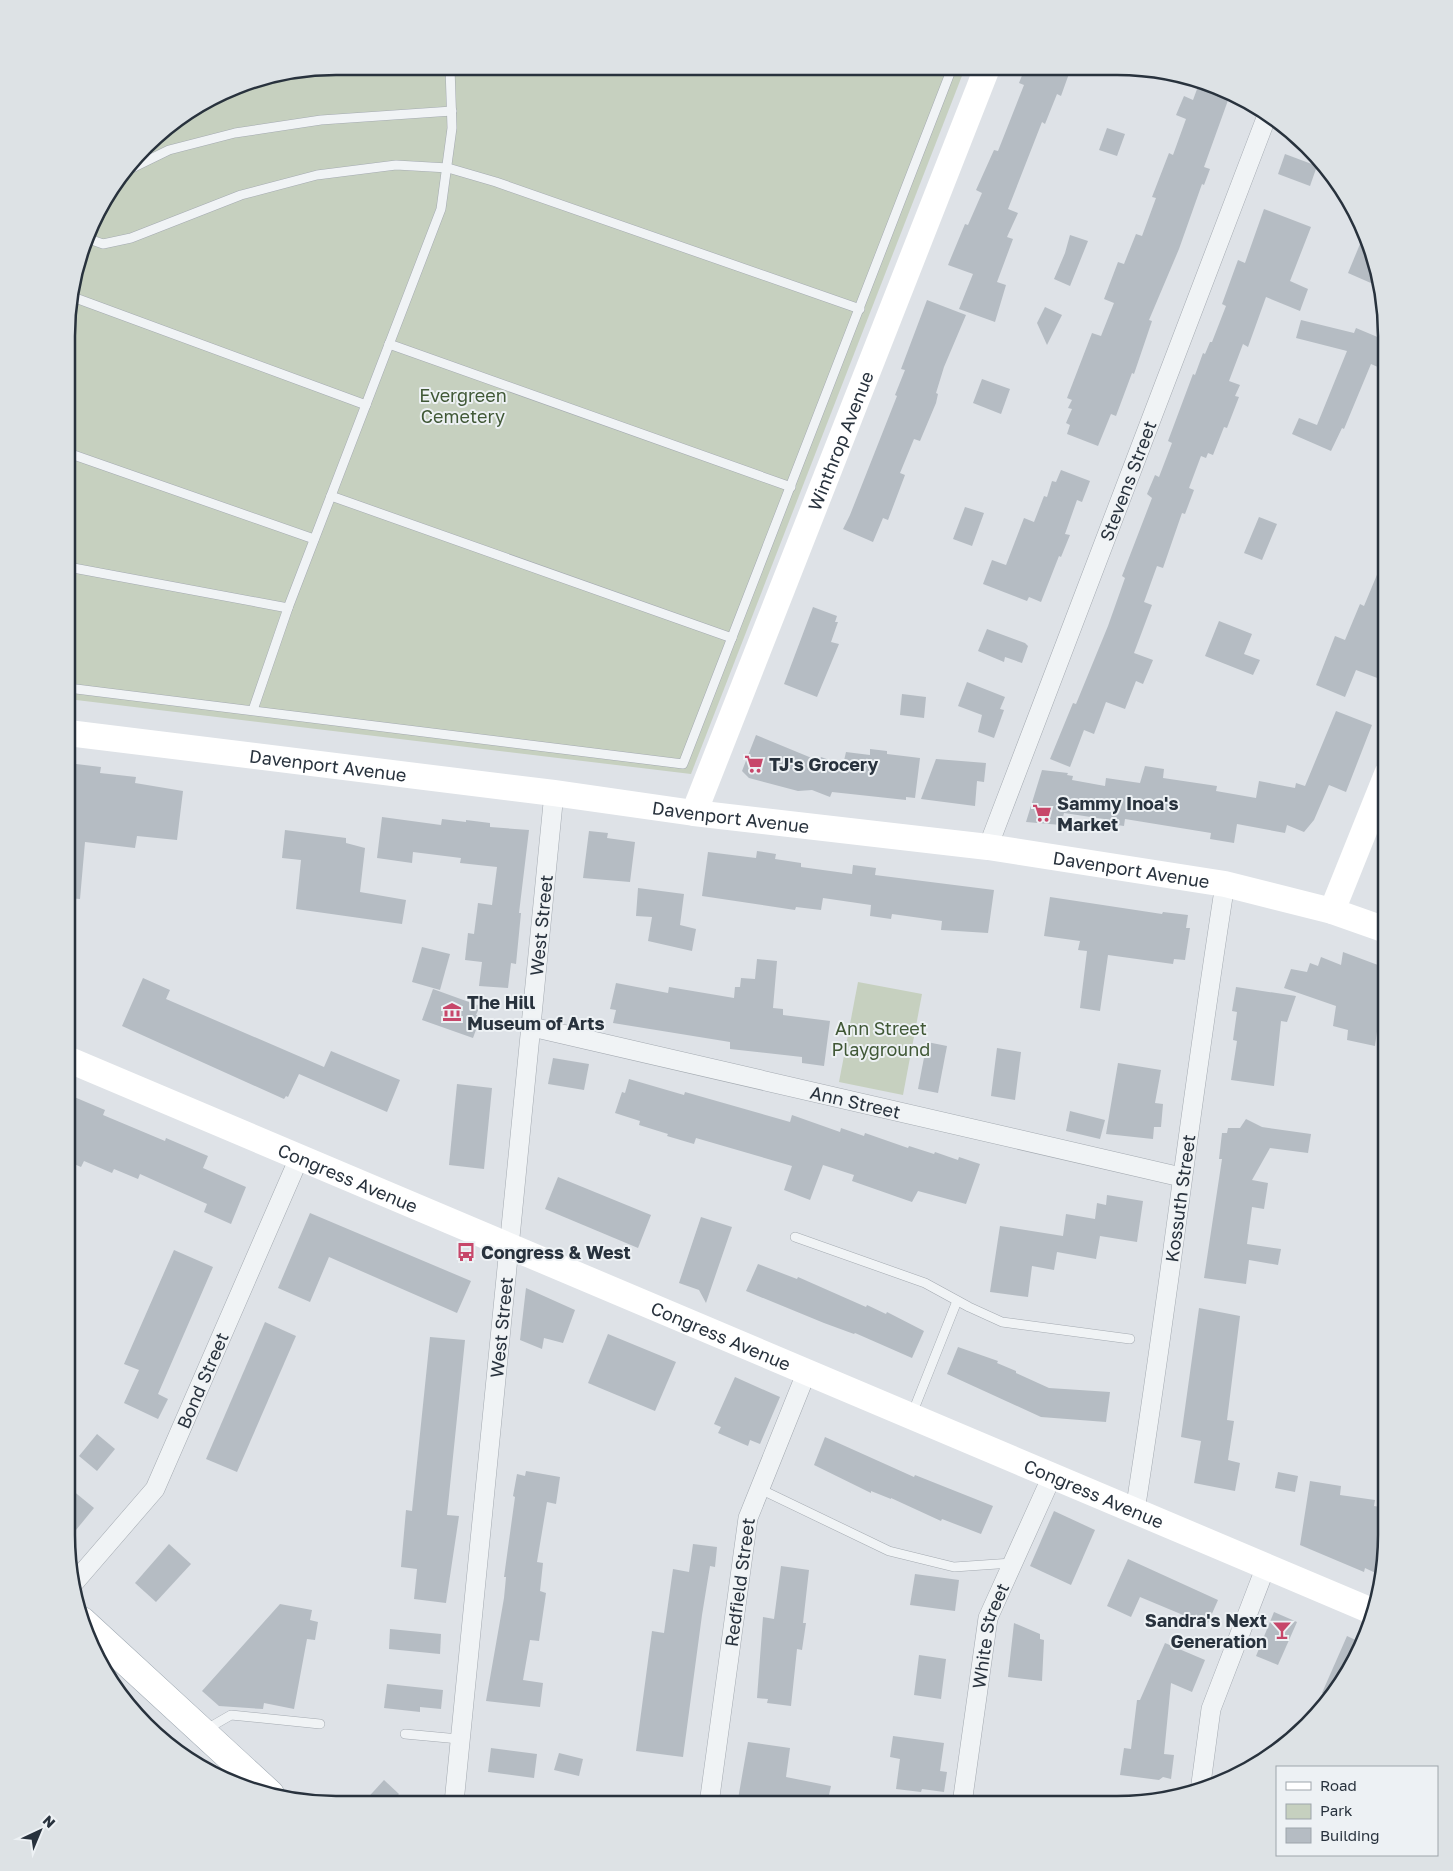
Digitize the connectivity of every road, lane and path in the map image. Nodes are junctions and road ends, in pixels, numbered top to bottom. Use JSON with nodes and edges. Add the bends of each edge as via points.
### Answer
{"nodes":[{"id":1,"x":450,"y":75,"type":"edge"},
{"id":2,"x":949,"y":75,"type":"edge"},
{"id":3,"x":984,"y":75,"type":"edge"},
{"id":4,"x":452,"y":111,"type":"junction"},
{"id":5,"x":1265,"y":121,"type":"edge"},
{"id":6,"x":140,"y":164,"type":"edge"},
{"id":7,"x":448,"y":168,"type":"junction"},
{"id":8,"x":93,"y":240,"type":"edge"},
{"id":9,"x":78,"y":299,"type":"edge"},
{"id":10,"x":860,"y":309,"type":"junction"},
{"id":11,"x":389,"y":344,"type":"junction"},
{"id":12,"x":366,"y":405,"type":"junction"},
{"id":13,"x":75,"y":455,"type":"edge"},
{"id":14,"x":791,"y":487,"type":"junction"},
{"id":15,"x":330,"y":496,"type":"junction"},
{"id":16,"x":314,"y":539,"type":"junction"},
{"id":17,"x":75,"y":568,"type":"edge"},
{"id":18,"x":288,"y":608,"type":"junction"},
{"id":19,"x":732,"y":638,"type":"junction"},
{"id":20,"x":75,"y":689,"type":"edge"},
{"id":21,"x":253,"y":710,"type":"junction"},
{"id":22,"x":75,"y":734,"type":"edge"},
{"id":23,"x":554,"y":793,"type":"junction"},
{"id":24,"x":1378,"y":794,"type":"edge"},
{"id":25,"x":694,"y":813,"type":"junction"},
{"id":26,"x":988,"y":847,"type":"junction"},
{"id":27,"x":1225,"y":884,"type":"junction"},
{"id":28,"x":1332,"y":910,"type":"junction"},
{"id":29,"x":1378,"y":927,"type":"edge"},
{"id":30,"x":532,"y":1027,"type":"junction"},
{"id":31,"x":75,"y":1062,"type":"edge"},
{"id":32,"x":299,"y":1158,"type":"junction"},
{"id":33,"x":1181,"y":1177,"type":"junction"},
{"id":34,"x":795,"y":1237,"type":"dead end"},
{"id":35,"x":509,"y":1246,"type":"junction"},
{"id":36,"x":957,"y":1300,"type":"junction"},
{"id":37,"x":1130,"y":1339,"type":"dead end"},
{"id":38,"x":807,"y":1371,"type":"junction"},
{"id":39,"x":911,"y":1416,"type":"junction"},
{"id":40,"x":1052,"y":1476,"type":"junction"},
{"id":41,"x":760,"y":1489,"type":"junction"},
{"id":42,"x":1135,"y":1510,"type":"junction"},
{"id":43,"x":1012,"y":1562,"type":"junction"},
{"id":44,"x":1266,"y":1566,"type":"junction"},
{"id":45,"x":79,"y":1578,"type":"edge"},
{"id":46,"x":1367,"y":1609,"type":"edge"},
{"id":47,"x":94,"y":1632,"type":"edge"},
{"id":48,"x":320,"y":1724,"type":"dead end"},
{"id":49,"x":203,"y":1731,"type":"junction"},
{"id":50,"x":405,"y":1734,"type":"dead end"},
{"id":51,"x":459,"y":1739,"type":"junction"},
{"id":52,"x":1201,"y":1782,"type":"edge"},
{"id":53,"x":260,"y":1784,"type":"edge"},
{"id":54,"x":455,"y":1796,"type":"edge"},
{"id":55,"x":711,"y":1796,"type":"edge"},
{"id":56,"x":963,"y":1796,"type":"edge"}],
"edges":[{"from":1,"to":4,"type":"lane"},
{"from":2,"to":10,"type":"lane"},
{"from":3,"to":25,"type":"main road","name":"Winthrop Avenue"},
{"from":4,"to":6,"type":"lane","via":[[321,120],[235,133],[169,150]]},
{"from":4,"to":7,"type":"lane"},
{"from":5,"to":26,"type":"street","name":"Stevens Street"},
{"from":7,"to":8,"type":"lane","via":[[396,165],[317,175],[241,195],[131,238],[103,244]]},
{"from":7,"to":10,"type":"lane"},
{"from":7,"to":11,"type":"lane","via":[[441,209]]},
{"from":9,"to":12,"type":"lane"},
{"from":10,"to":14,"type":"lane"},
{"from":11,"to":12,"type":"lane"},
{"from":11,"to":14,"type":"lane"},
{"from":12,"to":15,"type":"lane"},
{"from":13,"to":16,"type":"lane"},
{"from":14,"to":19,"type":"lane"},
{"from":15,"to":16,"type":"lane"},
{"from":15,"to":19,"type":"lane"},
{"from":16,"to":18,"type":"lane"},
{"from":17,"to":18,"type":"lane"},
{"from":18,"to":21,"type":"lane"},
{"from":19,"to":21,"type":"lane","via":[[683,764]]},
{"from":20,"to":21,"type":"lane"},
{"from":22,"to":23,"type":"main road","name":"Davenport Avenue"},
{"from":23,"to":25,"type":"main road","name":"Davenport Avenue"},
{"from":23,"to":30,"type":"street","name":"West Street"},
{"from":24,"to":28,"type":"main road"},
{"from":25,"to":26,"type":"main road","name":"Davenport Avenue"},
{"from":26,"to":27,"type":"main road","name":"Davenport Avenue"},
{"from":27,"to":28,"type":"main road","name":"Davenport Avenue"},
{"from":27,"to":33,"type":"street","name":"Kossuth Street"},
{"from":28,"to":29,"type":"main road","name":"Davenport Avenue"},
{"from":30,"to":33,"type":"street","name":"Ann Street"},
{"from":30,"to":35,"type":"street","name":"West Street"},
{"from":31,"to":32,"type":"main road","name":"Congress Avenue"},
{"from":32,"to":35,"type":"main road","name":"Congress Avenue"},
{"from":32,"to":45,"type":"street","name":"Bond Street","via":[[155,1489]]},
{"from":33,"to":42,"type":"street","name":"Kossuth Street","via":[[1161,1343]]},
{"from":34,"to":36,"type":"lane","via":[[925,1282]]},
{"from":35,"to":38,"type":"main road","name":"Congress Avenue"},
{"from":35,"to":51,"type":"street","name":"West Street"},
{"from":36,"to":37,"type":"lane","via":[[1002,1322]]},
{"from":36,"to":39,"type":"lane"},
{"from":38,"to":39,"type":"main road","name":"Congress Avenue"},
{"from":38,"to":41,"type":"street","name":"Redfield Street"},
{"from":39,"to":40,"type":"main road","name":"Congress Avenue"},
{"from":40,"to":42,"type":"main road","name":"Congress Avenue"},
{"from":40,"to":43,"type":"street","name":"White Street"},
{"from":41,"to":43,"type":"lane","via":[[889,1551],[954,1568]]},
{"from":41,"to":55,"type":"street","name":"Redfield Street","via":[[748,1518]]},
{"from":42,"to":44,"type":"main road","name":"Congress Avenue"},
{"from":43,"to":56,"type":"street","name":"White Street","via":[[988,1618]]},
{"from":44,"to":46,"type":"main road","name":"Congress Avenue"},
{"from":44,"to":52,"type":"street","via":[[1211,1709]]},
{"from":47,"to":49,"type":"main road"},
{"from":48,"to":49,"type":"lane","via":[[231,1715]]},
{"from":49,"to":53,"type":"main road"},
{"from":50,"to":51,"type":"lane"},
{"from":51,"to":54,"type":"street","name":"West Street"}]}
